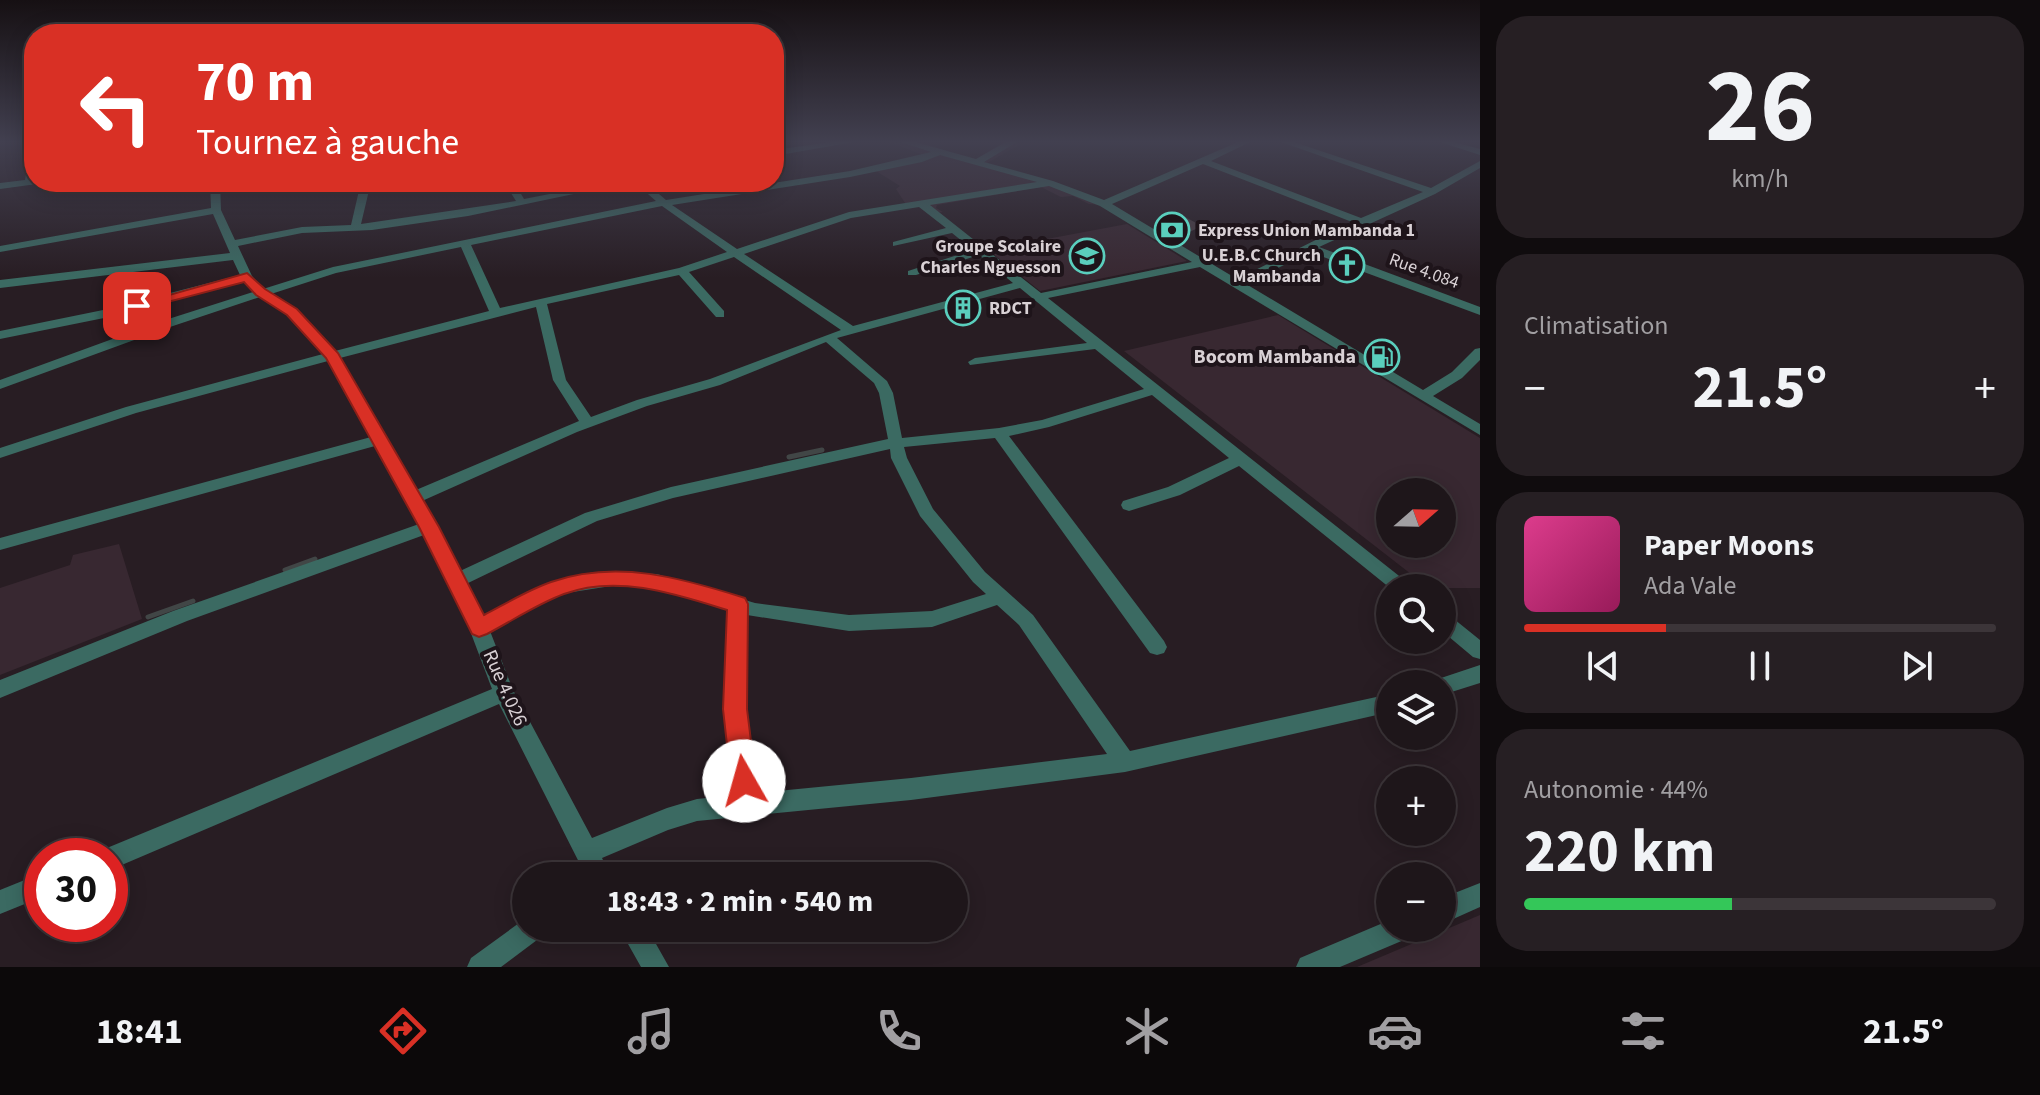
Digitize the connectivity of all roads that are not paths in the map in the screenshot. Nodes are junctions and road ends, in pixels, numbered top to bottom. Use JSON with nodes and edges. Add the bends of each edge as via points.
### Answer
{"nodes":[{"id":1,"x":1023,"y":187,"type":"edge"},
{"id":2,"x":1061,"y":187,"type":"edge"},
{"id":3,"x":1143,"y":187,"type":"edge"},
{"id":4,"x":1271,"y":187,"type":"edge"},
{"id":5,"x":1418,"y":187,"type":"edge"},
{"id":6,"x":1441,"y":187,"type":"edge"},
{"id":7,"x":215,"y":192,"type":"edge"},
{"id":8,"x":364,"y":192,"type":"edge"},
{"id":9,"x":515,"y":192,"type":"edge"},
{"id":10,"x":576,"y":192,"type":"edge"},
{"id":11,"x":650,"y":192,"type":"edge"},
{"id":12,"x":734,"y":192,"type":"edge"},
{"id":13,"x":1432,"y":192,"type":"junction"},
{"id":14,"x":522,"y":203,"type":"junction"},
{"id":15,"x":663,"y":203,"type":"junction"},
{"id":16,"x":921,"y":203,"type":"junction"},
{"id":17,"x":1104,"y":204,"type":"junction"},
{"id":18,"x":216,"y":210,"type":"junction"},
{"id":19,"x":1361,"y":222,"type":"junction"},
{"id":20,"x":355,"y":228,"type":"junction"},
{"id":21,"x":954,"y":229,"type":"junction"},
{"id":22,"x":465,"y":243,"type":"junction"},
{"id":23,"x":897,"y":244,"type":"dead end"},
{"id":24,"x":1311,"y":248,"type":"junction"},
{"id":25,"x":0,"y":249,"type":"edge"},
{"id":26,"x":233,"y":250,"type":"junction"},
{"id":27,"x":981,"y":251,"type":"junction"},
{"id":28,"x":736,"y":254,"type":"junction"},
{"id":29,"x":1202,"y":263,"type":"junction"},
{"id":30,"x":682,"y":271,"type":"junction"},
{"id":31,"x":912,"y":273,"type":"dead end"},
{"id":32,"x":247,"y":277,"type":"junction"},
{"id":33,"x":0,"y":284,"type":"edge"},
{"id":34,"x":1022,"y":284,"type":"junction"},
{"id":35,"x":1237,"y":284,"type":"junction"},
{"id":36,"x":260,"y":292,"type":"junction"},
{"id":37,"x":1038,"y":297,"type":"junction"},
{"id":38,"x":541,"y":303,"type":"junction"},
{"id":39,"x":1480,"y":311,"type":"edge"},
{"id":40,"x":496,"y":313,"type":"junction"},
{"id":41,"x":720,"y":314,"type":"dead end"},
{"id":42,"x":850,"y":330,"type":"junction"},
{"id":43,"x":0,"y":335,"type":"edge"},
{"id":44,"x":828,"y":337,"type":"junction"},
{"id":45,"x":1099,"y":345,"type":"junction"},
{"id":46,"x":1480,"y":352,"type":"edge"},
{"id":47,"x":332,"y":356,"type":"junction"},
{"id":48,"x":975,"y":362,"type":"dead end"},
{"id":49,"x":0,"y":385,"type":"edge"},
{"id":50,"x":1155,"y":390,"type":"junction"},
{"id":51,"x":1423,"y":396,"type":"junction"},
{"id":52,"x":589,"y":423,"type":"junction"},
{"id":53,"x":1480,"y":430,"type":"edge"},
{"id":54,"x":999,"y":433,"type":"junction"},
{"id":55,"x":378,"y":440,"type":"junction"},
{"id":56,"x":894,"y":442,"type":"junction"},
{"id":57,"x":0,"y":453,"type":"edge"},
{"id":58,"x":1241,"y":459,"type":"junction"},
{"id":59,"x":413,"y":498,"type":"junction"},
{"id":60,"x":1129,"y":505,"type":"dead end"},
{"id":61,"x":429,"y":527,"type":"junction"},
{"id":62,"x":0,"y":544,"type":"edge"},
{"id":63,"x":1385,"y":574,"type":"edge"},
{"id":64,"x":457,"y":580,"type":"junction"},
{"id":65,"x":1002,"y":596,"type":"junction"},
{"id":66,"x":738,"y":604,"type":"junction"},
{"id":67,"x":479,"y":628,"type":"junction"},
{"id":68,"x":1456,"y":631,"type":"edge"},
{"id":69,"x":1157,"y":647,"type":"dead end"},
{"id":70,"x":1480,"y":651,"type":"edge"},
{"id":71,"x":1480,"y":674,"type":"edge"},
{"id":72,"x":1456,"y":682,"type":"edge"},
{"id":73,"x":0,"y":689,"type":"edge"},
{"id":74,"x":504,"y":693,"type":"junction"},
{"id":75,"x":1376,"y":706,"type":"edge"},
{"id":76,"x":1125,"y":762,"type":"junction"},
{"id":77,"x":747,"y":804,"type":"junction"},
{"id":78,"x":128,"y":850,"type":"edge"},
{"id":79,"x":585,"y":853,"type":"junction"},
{"id":80,"x":590,"y":862,"type":"edge"},
{"id":81,"x":24,"y":892,"type":"edge"},
{"id":82,"x":1480,"y":895,"type":"edge"},
{"id":83,"x":0,"y":902,"type":"edge"},
{"id":84,"x":1456,"y":905,"type":"edge"},
{"id":85,"x":1376,"y":939,"type":"edge"},
{"id":86,"x":513,"y":942,"type":"edge"},
{"id":87,"x":641,"y":942,"type":"edge"},
{"id":88,"x":480,"y":967,"type":"edge"},
{"id":89,"x":656,"y":967,"type":"edge"},
{"id":90,"x":1309,"y":967,"type":"edge"}],
"edges":[{"from":1,"to":16,"type":"street"},
{"from":2,"to":17,"type":"street"},
{"from":3,"to":17,"type":"street"},
{"from":4,"to":19,"type":"street"},
{"from":5,"to":13,"type":"street"},
{"from":6,"to":13,"type":"street"},
{"from":7,"to":18,"type":"street","name":"Rue 4.026"},
{"from":8,"to":20,"type":"street"},
{"from":9,"to":14,"type":"street"},
{"from":10,"to":14,"type":"street"},
{"from":11,"to":15,"type":"street"},
{"from":12,"to":15,"type":"street"},
{"from":13,"to":19,"type":"street"},
{"from":14,"to":20,"type":"street"},
{"from":15,"to":22,"type":"street"},
{"from":15,"to":28,"type":"street"},
{"from":16,"to":21,"type":"street"},
{"from":16,"to":28,"type":"street","via":[[849,215]]},
{"from":17,"to":29,"type":"street"},
{"from":18,"to":25,"type":"street"},
{"from":18,"to":26,"type":"street","name":"Rue 4.026"},
{"from":19,"to":24,"type":"street"},
{"from":20,"to":26,"type":"street","via":[[302,230]]},
{"from":21,"to":23,"type":"street"},
{"from":21,"to":27,"type":"street"},
{"from":22,"to":36,"type":"street","via":[[333,270]]},
{"from":22,"to":40,"type":"street"},
{"from":24,"to":35,"type":"street"},
{"from":24,"to":39,"type":"street","name":"Rue 4.084"},
{"from":26,"to":32,"type":"street","name":"Rue 4.026"},
{"from":26,"to":33,"type":"street"},
{"from":27,"to":31,"type":"street"},
{"from":27,"to":34,"type":"street"},
{"from":28,"to":30,"type":"street"},
{"from":28,"to":42,"type":"street"},
{"from":29,"to":35,"type":"street"},
{"from":29,"to":37,"type":"street"},
{"from":30,"to":38,"type":"street"},
{"from":30,"to":41,"type":"street"},
{"from":32,"to":36,"type":"street","name":"Rue 4.026"},
{"from":32,"to":43,"type":"street"},
{"from":34,"to":37,"type":"street"},
{"from":34,"to":42,"type":"street"},
{"from":35,"to":51,"type":"street"},
{"from":36,"to":47,"type":"street","name":"Rue 4.026","via":[[292,312]]},
{"from":36,"to":49,"type":"street"},
{"from":37,"to":45,"type":"street"},
{"from":38,"to":40,"type":"street"},
{"from":38,"to":52,"type":"street","via":[[559,385]]},
{"from":40,"to":47,"type":"street"},
{"from":42,"to":44,"type":"street"},
{"from":44,"to":52,"type":"street","via":[[715,382]]},
{"from":44,"to":56,"type":"street","via":[[880,381]]},
{"from":45,"to":48,"type":"street"},
{"from":45,"to":50,"type":"street"},
{"from":46,"to":51,"type":"street","via":[[1457,375]]},
{"from":47,"to":55,"type":"street","name":"Rue 4.026"},
{"from":47,"to":57,"type":"street","via":[[131,410]]},
{"from":50,"to":54,"type":"street"},
{"from":50,"to":58,"type":"street"},
{"from":51,"to":53,"type":"street"},
{"from":52,"to":59,"type":"street"},
{"from":54,"to":56,"type":"street"},
{"from":54,"to":69,"type":"street"},
{"from":55,"to":59,"type":"street","name":"Rue 4.026"},
{"from":55,"to":62,"type":"street"},
{"from":56,"to":64,"type":"street","via":[[630,504],[551,534]]},
{"from":56,"to":65,"type":"street","via":[[926,512],[979,577]]},
{"from":58,"to":60,"type":"street","via":[[1174,491]]},
{"from":58,"to":63,"type":"street"},
{"from":59,"to":61,"type":"street","name":"Rue 4.026"},
{"from":61,"to":64,"type":"street","name":"Rue 4.026"},
{"from":61,"to":73,"type":"street","via":[[180,616]]},
{"from":64,"to":67,"type":"street","name":"Rue 4.026"},
{"from":65,"to":66,"type":"street","via":[[917,622],[812,620]]},
{"from":65,"to":76,"type":"street","via":[[1026,620]]},
{"from":66,"to":67,"type":"street","via":[[657,581],[611,579],[554,589]]},
{"from":66,"to":77,"type":"street","via":[[735,709]]},
{"from":67,"to":74,"type":"street","name":"Rue 4.026"},
{"from":68,"to":70,"type":"street"},
{"from":71,"to":72,"type":"street"},
{"from":74,"to":78,"type":"street"},
{"from":74,"to":79,"type":"street","name":"Rue 4.026"},
{"from":75,"to":76,"type":"street"},
{"from":76,"to":77,"type":"street"},
{"from":77,"to":79,"type":"street","via":[[667,819]]},
{"from":79,"to":80,"type":"street","name":"Rue 4.026"},
{"from":81,"to":83,"type":"street"},
{"from":82,"to":84,"type":"street"},
{"from":85,"to":90,"type":"street"},
{"from":86,"to":88,"type":"street"},
{"from":87,"to":89,"type":"street"}]}
